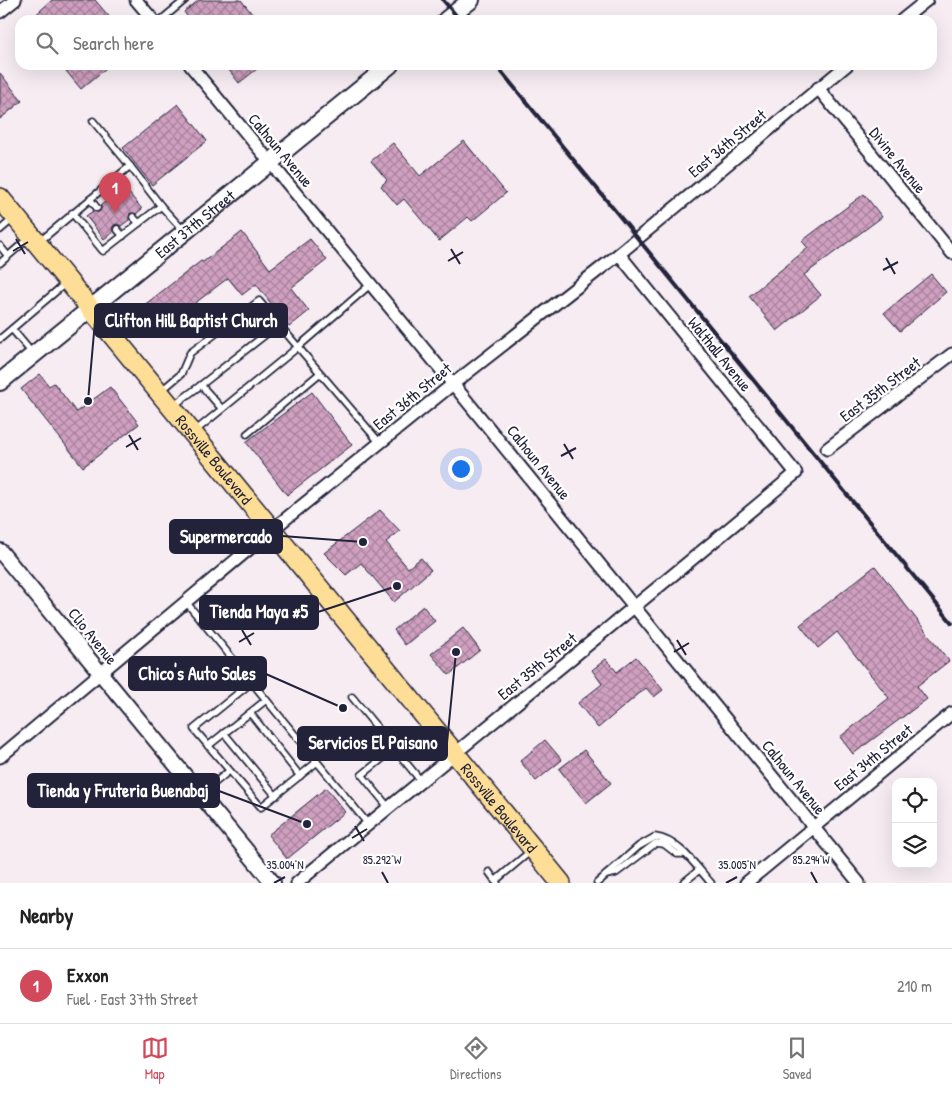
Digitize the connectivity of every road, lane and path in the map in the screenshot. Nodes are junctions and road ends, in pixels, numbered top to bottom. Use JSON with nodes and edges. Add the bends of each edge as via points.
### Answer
{"nodes":[{"id":1,"x":15,"y":0,"type":"edge"},
{"id":2,"x":136,"y":0,"type":"edge"},
{"id":3,"x":185,"y":0,"type":"edge"},
{"id":4,"x":471,"y":0,"type":"edge"},
{"id":5,"x":927,"y":0,"type":"edge"},
{"id":6,"x":0,"y":12,"type":"edge"},
{"id":7,"x":148,"y":15,"type":"edge"},
{"id":8,"x":167,"y":15,"type":"edge"},
{"id":9,"x":452,"y":15,"type":"edge"},
{"id":10,"x":908,"y":15,"type":"edge"},
{"id":11,"x":194,"y":70,"type":"edge"},
{"id":12,"x":384,"y":70,"type":"edge"},
{"id":13,"x":841,"y":70,"type":"edge"},
{"id":14,"x":818,"y":88,"type":"junction"},
{"id":15,"x":93,"y":121,"type":"dead end"},
{"id":16,"x":270,"y":162,"type":"junction"},
{"id":17,"x":130,"y":166,"type":"junction"},
{"id":18,"x":105,"y":187,"type":"junction"},
{"id":19,"x":113,"y":196,"type":"dead end"},
{"id":20,"x":0,"y":198,"type":"edge"},
{"id":21,"x":90,"y":200,"type":"junction"},
{"id":22,"x":161,"y":206,"type":"junction"},
{"id":23,"x":97,"y":208,"type":"dead end"},
{"id":24,"x":72,"y":213,"type":"junction"},
{"id":25,"x":16,"y":217,"type":"junction"},
{"id":26,"x":133,"y":217,"type":"dead end"},
{"id":27,"x":139,"y":223,"type":"junction"},
{"id":28,"x":117,"y":229,"type":"dead end"},
{"id":29,"x":0,"y":230,"type":"edge"},
{"id":30,"x":184,"y":231,"type":"junction"},
{"id":31,"x":123,"y":236,"type":"junction"},
{"id":32,"x":34,"y":240,"type":"junction"},
{"id":33,"x":0,"y":246,"type":"edge"},
{"id":34,"x":952,"y":253,"type":"edge"},
{"id":35,"x":619,"y":254,"type":"junction"},
{"id":36,"x":8,"y":256,"type":"junction"},
{"id":37,"x":0,"y":263,"type":"edge"},
{"id":38,"x":68,"y":281,"type":"junction"},
{"id":39,"x":371,"y":284,"type":"junction"},
{"id":40,"x":90,"y":308,"type":"junction"},
{"id":41,"x":279,"y":324,"type":"junction"},
{"id":42,"x":12,"y":329,"type":"junction"},
{"id":43,"x":0,"y":339,"type":"edge"},
{"id":44,"x":298,"y":347,"type":"junction"},
{"id":45,"x":34,"y":354,"type":"junction"},
{"id":46,"x":952,"y":354,"type":"edge"},
{"id":47,"x":320,"y":374,"type":"junction"},
{"id":48,"x":2,"y":377,"type":"edge"},
{"id":49,"x":453,"y":384,"type":"junction"},
{"id":50,"x":202,"y":385,"type":"junction"},
{"id":51,"x":160,"y":392,"type":"junction"},
{"id":52,"x":172,"y":407,"type":"junction"},
{"id":53,"x":222,"y":409,"type":"junction"},
{"id":54,"x":193,"y":432,"type":"junction"},
{"id":55,"x":246,"y":434,"type":"dead end"},
{"id":56,"x":380,"y":442,"type":"junction"},
{"id":57,"x":827,"y":449,"type":"dead end"},
{"id":58,"x":796,"y":473,"type":"joint"},
{"id":59,"x":273,"y":529,"type":"junction"},
{"id":60,"x":0,"y":551,"type":"edge"},
{"id":61,"x":186,"y":602,"type":"junction"},
{"id":62,"x":636,"y":607,"type":"junction"},
{"id":63,"x":101,"y":673,"type":"junction"},
{"id":64,"x":252,"y":682,"type":"junction"},
{"id":65,"x":352,"y":697,"type":"dead end"},
{"id":66,"x":266,"y":700,"type":"junction"},
{"id":67,"x":250,"y":713,"type":"junction"},
{"id":68,"x":952,"y":713,"type":"edge"},
{"id":69,"x":224,"y":733,"type":"junction"},
{"id":70,"x":208,"y":746,"type":"junction"},
{"id":71,"x":394,"y":749,"type":"junction"},
{"id":72,"x":455,"y":752,"type":"junction"},
{"id":73,"x":0,"y":757,"type":"edge"},
{"id":74,"x":317,"y":762,"type":"junction"},
{"id":75,"x":229,"y":770,"type":"junction"},
{"id":76,"x":300,"y":776,"type":"junction"},
{"id":77,"x":421,"y":781,"type":"junction"},
{"id":78,"x":201,"y":794,"type":"junction"},
{"id":79,"x":276,"y":796,"type":"junction"},
{"id":80,"x":389,"y":808,"type":"junction"},
{"id":81,"x":368,"y":824,"type":"junction"},
{"id":82,"x":813,"y":827,"type":"junction"},
{"id":83,"x":534,"y":849,"type":"junction"},
{"id":84,"x":699,"y":870,"type":"junction"},
{"id":85,"x":489,"y":872,"type":"dead end"},
{"id":86,"x":496,"y":882,"type":"edge"},
{"id":87,"x":273,"y":883,"type":"edge"},
{"id":88,"x":297,"y":883,"type":"edge"},
{"id":89,"x":561,"y":883,"type":"edge"},
{"id":90,"x":597,"y":883,"type":"edge"},
{"id":91,"x":683,"y":883,"type":"edge"},
{"id":92,"x":711,"y":883,"type":"edge"},
{"id":93,"x":746,"y":883,"type":"edge"},
{"id":94,"x":858,"y":883,"type":"edge"}],
"edges":[{"from":1,"to":6,"type":"street"},
{"from":2,"to":7,"type":"street"},
{"from":3,"to":8,"type":"lane"},
{"from":4,"to":9,"type":"main road"},
{"from":5,"to":10,"type":"street"},
{"from":11,"to":16,"type":"street","name":"Calhoun Avenue"},
{"from":12,"to":16,"type":"main road","name":"East 37th Street"},
{"from":13,"to":14,"type":"street","name":"East 36th Street"},
{"from":14,"to":34,"type":"street","name":"Divine Avenue"},
{"from":14,"to":35,"type":"street","name":"East 36th Street"},
{"from":15,"to":17,"type":"lane"},
{"from":16,"to":30,"type":"main road","name":"East 37th Street"},
{"from":16,"to":39,"type":"street","name":"Calhoun Avenue"},
{"from":17,"to":18,"type":"lane"},
{"from":17,"to":22,"type":"lane"},
{"from":18,"to":19,"type":"lane"},
{"from":18,"to":21,"type":"lane"},
{"from":20,"to":25,"type":"highway","name":"Rossville Boulevard"},
{"from":21,"to":23,"type":"lane"},
{"from":21,"to":24,"type":"lane"},
{"from":22,"to":27,"type":"lane"},
{"from":22,"to":30,"type":"lane"},
{"from":24,"to":31,"type":"lane","via":[[103,251]]},
{"from":24,"to":32,"type":"lane"},
{"from":25,"to":29,"type":"lane"},
{"from":25,"to":32,"type":"highway","name":"Rossville Boulevard"},
{"from":26,"to":27,"type":"lane"},
{"from":27,"to":31,"type":"lane"},
{"from":28,"to":31,"type":"lane"},
{"from":30,"to":40,"type":"main road","name":"East 37th Street"},
{"from":32,"to":36,"type":"lane"},
{"from":32,"to":38,"type":"highway","name":"Rossville Boulevard"},
{"from":33,"to":36,"type":"lane"},
{"from":35,"to":49,"type":"street","name":"East 36th Street"},
{"from":35,"to":58,"type":"street","name":"Walthall Avenue"},
{"from":36,"to":37,"type":"lane"},
{"from":38,"to":40,"type":"highway","name":"Rossville Boulevard"},
{"from":38,"to":42,"type":"lane"},
{"from":39,"to":44,"type":"lane"},
{"from":39,"to":49,"type":"street","name":"Calhoun Avenue"},
{"from":40,"to":45,"type":"main road","name":"East 37th Street"},
{"from":40,"to":51,"type":"highway","name":"Rossville Boulevard"},
{"from":41,"to":44,"type":"lane"},
{"from":41,"to":50,"type":"lane"},
{"from":41,"to":51,"type":"lane","via":[[259,301],[190,353],[181,374]]},
{"from":42,"to":43,"type":"lane"},
{"from":42,"to":45,"type":"lane"},
{"from":44,"to":47,"type":"lane"},
{"from":44,"to":53,"type":"lane"},
{"from":45,"to":48,"type":"main road","name":"East 37th Street"},
{"from":46,"to":57,"type":"street","name":"East 35th Street"},
{"from":47,"to":55,"type":"lane"},
{"from":47,"to":56,"type":"lane"},
{"from":49,"to":56,"type":"street","name":"East 36th Street"},
{"from":49,"to":62,"type":"street","name":"Calhoun Avenue"},
{"from":50,"to":52,"type":"lane"},
{"from":50,"to":53,"type":"lane"},
{"from":51,"to":52,"type":"highway","name":"Rossville Boulevard"},
{"from":52,"to":54,"type":"highway","name":"Rossville Boulevard"},
{"from":53,"to":54,"type":"lane"},
{"from":54,"to":59,"type":"highway","name":"Rossville Boulevard"},
{"from":56,"to":59,"type":"street","name":"East 36th Street"},
{"from":58,"to":62,"type":"street","name":"East 35th Street"},
{"from":59,"to":61,"type":"street","name":"East 36th Street"},
{"from":59,"to":72,"type":"highway","name":"Rossville Boulevard"},
{"from":60,"to":63,"type":"street","name":"Clio Avenue"},
{"from":61,"to":63,"type":"street","name":"East 36th Street"},
{"from":61,"to":64,"type":"lane"},
{"from":62,"to":72,"type":"street","name":"East 35th Street"},
{"from":62,"to":82,"type":"street","name":"Calhoun Avenue"},
{"from":63,"to":73,"type":"street","name":"East 36th Street"},
{"from":63,"to":78,"type":"street","name":"Clio Avenue"},
{"from":64,"to":66,"type":"lane"},
{"from":64,"to":70,"type":"lane","via":[[194,729]]},
{"from":65,"to":71,"type":"lane"},
{"from":66,"to":67,"type":"lane"},
{"from":66,"to":74,"type":"lane"},
{"from":67,"to":69,"type":"lane"},
{"from":67,"to":76,"type":"lane"},
{"from":68,"to":82,"type":"street","name":"East 34th Street"},
{"from":69,"to":70,"type":"lane"},
{"from":69,"to":79,"type":"lane"},
{"from":70,"to":75,"type":"lane"},
{"from":71,"to":77,"type":"lane"},
{"from":71,"to":80,"type":"lane","via":[[362,775]]},
{"from":72,"to":77,"type":"street","name":"East 35th Street"},
{"from":72,"to":83,"type":"highway","name":"Rossville Boulevard"},
{"from":74,"to":76,"type":"lane"},
{"from":74,"to":81,"type":"lane"},
{"from":75,"to":78,"type":"lane"},
{"from":75,"to":79,"type":"lane","via":[[261,807]]},
{"from":76,"to":79,"type":"lane"},
{"from":77,"to":80,"type":"street","name":"East 35th Street"},
{"from":78,"to":87,"type":"street","name":"Clio Avenue"},
{"from":80,"to":81,"type":"street","name":"East 35th Street"},
{"from":81,"to":88,"type":"street","name":"East 35th Street"},
{"from":82,"to":93,"type":"street","name":"East 34th Street"},
{"from":82,"to":94,"type":"street","name":"Calhoun Avenue"},
{"from":83,"to":86,"type":"lane"},
{"from":83,"to":89,"type":"highway","name":"Rossville Boulevard"},
{"from":84,"to":90,"type":"lane","via":[[667,839],[655,837],[639,846]]},
{"from":84,"to":91,"type":"lane"},
{"from":84,"to":92,"type":"lane"},
{"from":85,"to":86,"type":"lane"}]}
